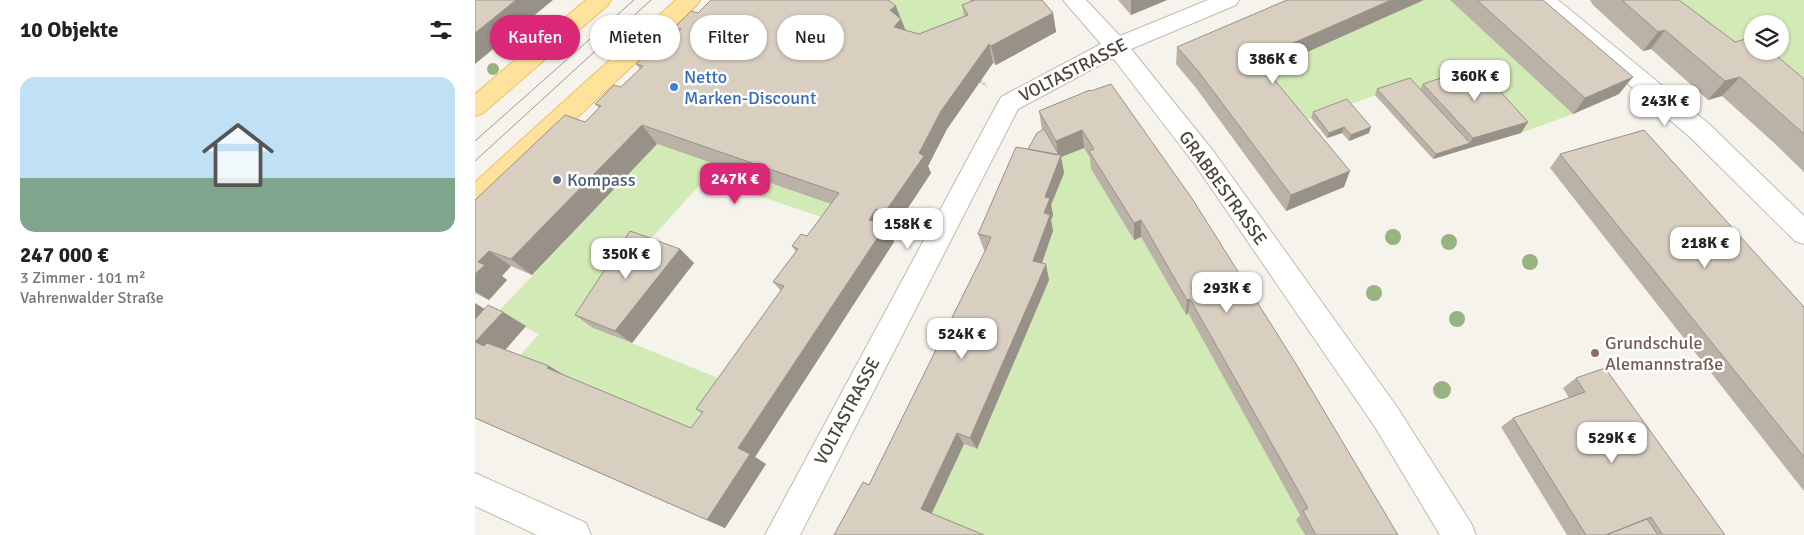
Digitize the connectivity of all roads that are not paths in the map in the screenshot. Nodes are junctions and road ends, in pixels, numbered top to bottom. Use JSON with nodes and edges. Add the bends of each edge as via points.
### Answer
{"nodes":[{"id":1,"x":600,"y":0,"type":"edge"},
{"id":2,"x":689,"y":0,"type":"edge"},
{"id":3,"x":1074,"y":0,"type":"edge"},
{"id":4,"x":1228,"y":0,"type":"edge"},
{"id":5,"x":1544,"y":0,"type":"edge"},
{"id":6,"x":1115,"y":46,"type":"junction"},
{"id":7,"x":475,"y":108,"type":"edge"},
{"id":8,"x":475,"y":198,"type":"edge"},
{"id":9,"x":1804,"y":233,"type":"edge"},
{"id":10,"x":475,"y":489,"type":"edge"},
{"id":11,"x":573,"y":535,"type":"edge"},
{"id":12,"x":782,"y":535,"type":"edge"},
{"id":13,"x":1459,"y":535,"type":"edge"}],
"edges":[{"from":1,"to":7,"type":"main road"},
{"from":2,"to":8,"type":"main road"},
{"from":3,"to":6,"type":"street","name":"GRABBESTRASSE"},
{"from":4,"to":6,"type":"street","name":"VOLTASTRASSE"},
{"from":5,"to":9,"type":"street","via":[[1701,131]]},
{"from":6,"to":12,"type":"street","name":"VOLTASTRASSE","via":[[1009,103]]},
{"from":6,"to":13,"type":"street","name":"GRABBESTRASSE","via":[[1205,159],[1386,418]]},
{"from":10,"to":11,"type":"street"}]}
